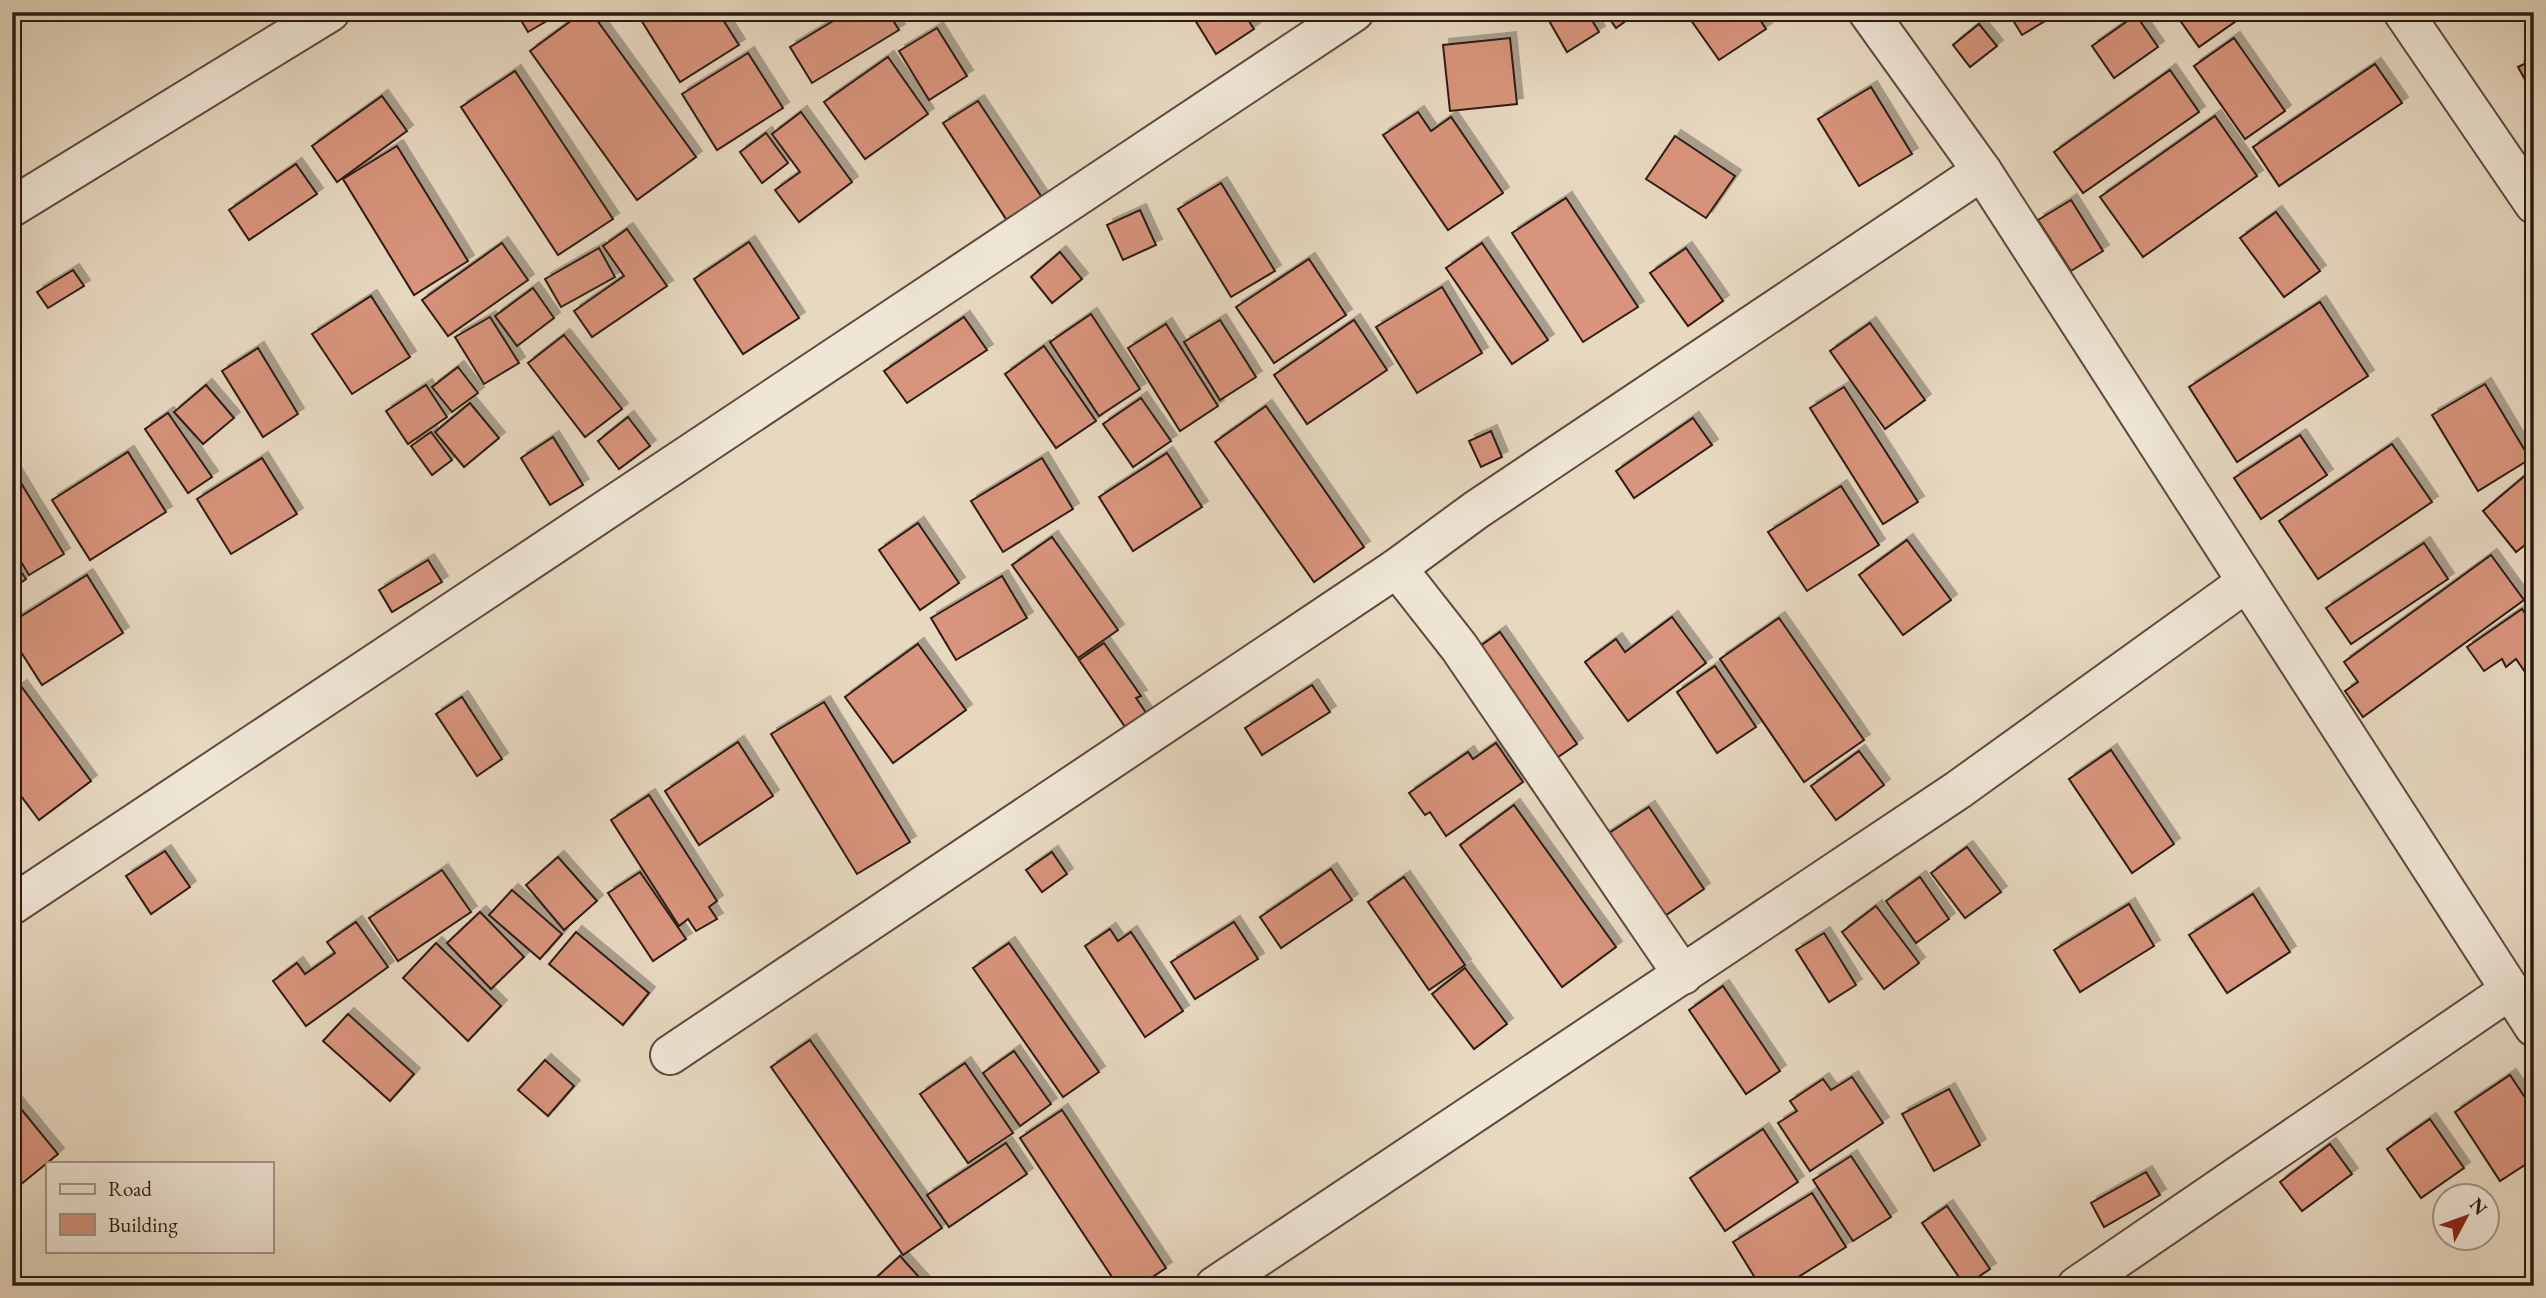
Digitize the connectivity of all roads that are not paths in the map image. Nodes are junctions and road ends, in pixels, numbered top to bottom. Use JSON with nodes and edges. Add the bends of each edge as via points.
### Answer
{"nodes":[{"id":1,"x":330,"y":12,"type":"edge"},
{"id":2,"x":1354,"y":12,"type":"edge"},
{"id":3,"x":1868,"y":12,"type":"edge"},
{"id":4,"x":2403,"y":12,"type":"edge"},
{"id":5,"x":1982,"y":171,"type":"junction"},
{"id":6,"x":2534,"y":204,"type":"edge"},
{"id":7,"x":12,"y":207,"type":"edge"},
{"id":8,"x":1397,"y":568,"type":"junction"},
{"id":9,"x":2247,"y":582,"type":"junction"},
{"id":10,"x":12,"y":905,"type":"edge"},
{"id":11,"x":1682,"y":975,"type":"junction"},
{"id":12,"x":2510,"y":990,"type":"junction"},
{"id":13,"x":2534,"y":1027,"type":"edge"},
{"id":14,"x":670,"y":1055,"type":"dead end"},
{"id":15,"x":1215,"y":1286,"type":"edge"},
{"id":16,"x":2077,"y":1286,"type":"edge"}],
"edges":[{"from":1,"to":7,"type":"street"},
{"from":2,"to":10,"type":"street"},
{"from":3,"to":5,"type":"street"},
{"from":4,"to":6,"type":"street"},
{"from":5,"to":8,"type":"street","via":[[1476,510]]},
{"from":5,"to":9,"type":"street"},
{"from":8,"to":11,"type":"street","via":[[1459,647]]},
{"from":8,"to":14,"type":"street"},
{"from":9,"to":11,"type":"street","via":[[1958,790]]},
{"from":9,"to":12,"type":"street"},
{"from":11,"to":15,"type":"street"},
{"from":12,"to":13,"type":"street"},
{"from":12,"to":16,"type":"street"}]}
